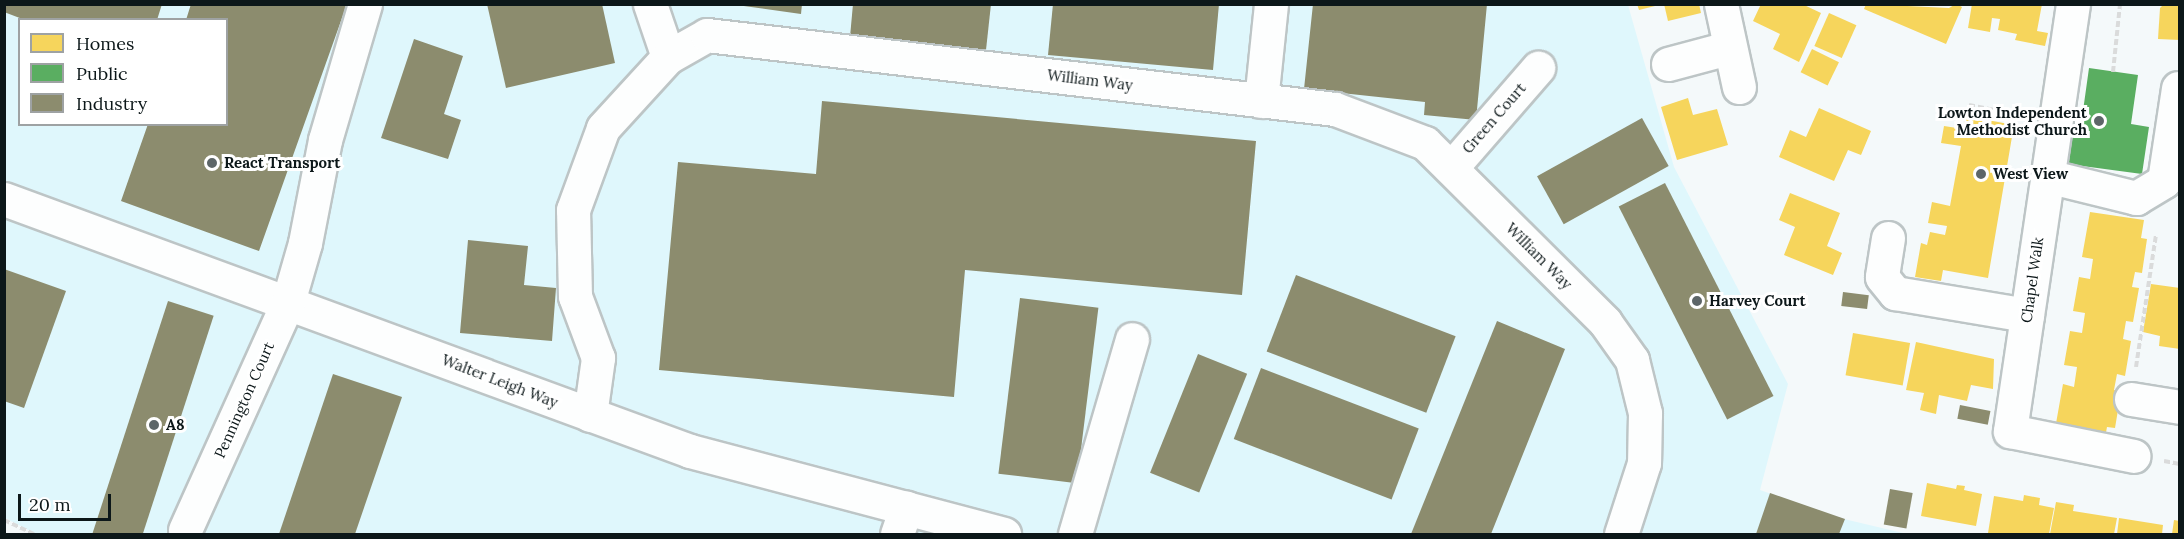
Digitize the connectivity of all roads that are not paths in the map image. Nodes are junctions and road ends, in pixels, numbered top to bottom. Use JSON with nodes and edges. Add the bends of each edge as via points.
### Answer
{"nodes":[{"id":1,"x":365,"y":4,"type":"edge"},
{"id":2,"x":650,"y":4,"type":"edge"},
{"id":3,"x":1271,"y":4,"type":"edge"},
{"id":4,"x":1721,"y":4,"type":"edge"},
{"id":5,"x":2073,"y":4,"type":"edge"},
{"id":6,"x":1728,"y":48,"type":"junction"},
{"id":7,"x":668,"y":57,"type":"junction"},
{"id":8,"x":1668,"y":64,"type":"dead end"},
{"id":9,"x":1538,"y":68,"type":"dead end"},
{"id":10,"x":1739,"y":87,"type":"dead end"},
{"id":11,"x":2178,"y":88,"type":"edge"},
{"id":12,"x":1261,"y":101,"type":"junction"},
{"id":13,"x":1451,"y":168,"type":"junction"},
{"id":14,"x":2047,"y":176,"type":"junction"},
{"id":15,"x":4,"y":199,"type":"edge"},
{"id":16,"x":1888,"y":238,"type":"dead end"},
{"id":17,"x":288,"y":302,"type":"junction"},
{"id":18,"x":2027,"y":315,"type":"junction"},
{"id":19,"x":1132,"y":339,"type":"dead end"},
{"id":20,"x":2131,"y":399,"type":"road end"},
{"id":21,"x":2180,"y":407,"type":"edge"},
{"id":22,"x":590,"y":415,"type":"junction"},
{"id":23,"x":2134,"y":456,"type":"dead end"},
{"id":24,"x":902,"y":521,"type":"edge"},
{"id":25,"x":184,"y":530,"type":"dead end"},
{"id":26,"x":1004,"y":534,"type":"edge"},
{"id":27,"x":1075,"y":534,"type":"edge"},
{"id":28,"x":1621,"y":534,"type":"edge"}],
"edges":[{"from":1,"to":17,"type":"street","name":"Pennington Court","via":[[325,140],[305,243]]},
{"from":2,"to":7,"type":"street"},
{"from":3,"to":12,"type":"street"},
{"from":4,"to":6,"type":"street"},
{"from":5,"to":14,"type":"street","name":"Chapel Walk"},
{"from":6,"to":8,"type":"street"},
{"from":6,"to":10,"type":"street"},
{"from":7,"to":12,"type":"street","name":"William Way","via":[[707,35]]},
{"from":7,"to":22,"type":"street","name":"William Way","via":[[603,128],[573,210],[575,296],[598,358]]},
{"from":9,"to":13,"type":"street","name":"Green Court"},
{"from":11,"to":14,"type":"street","via":[[2164,181],[2136,198]]},
{"from":12,"to":13,"type":"street","name":"William Way","via":[[1335,109],[1425,143]]},
{"from":13,"to":28,"type":"street","name":"William Way","via":[[1605,322],[1632,360],[1645,413],[1644,463]]},
{"from":14,"to":18,"type":"street","name":"Chapel Walk"},
{"from":15,"to":17,"type":"street","name":"Walter Leigh Way"},
{"from":16,"to":18,"type":"street","via":[[1882,277],[1895,293]]},
{"from":17,"to":22,"type":"street","name":"Walter Leigh Way"},
{"from":17,"to":25,"type":"street","name":"Pennington Court"},
{"from":18,"to":23,"type":"street","name":"Chapel Walk","via":[[2010,431]]},
{"from":19,"to":27,"type":"street"},
{"from":20,"to":21,"type":"street"},
{"from":22,"to":24,"type":"street","name":"Walter Leigh Way"},
{"from":24,"to":26,"type":"street","name":"Walter Leigh Way"}]}
